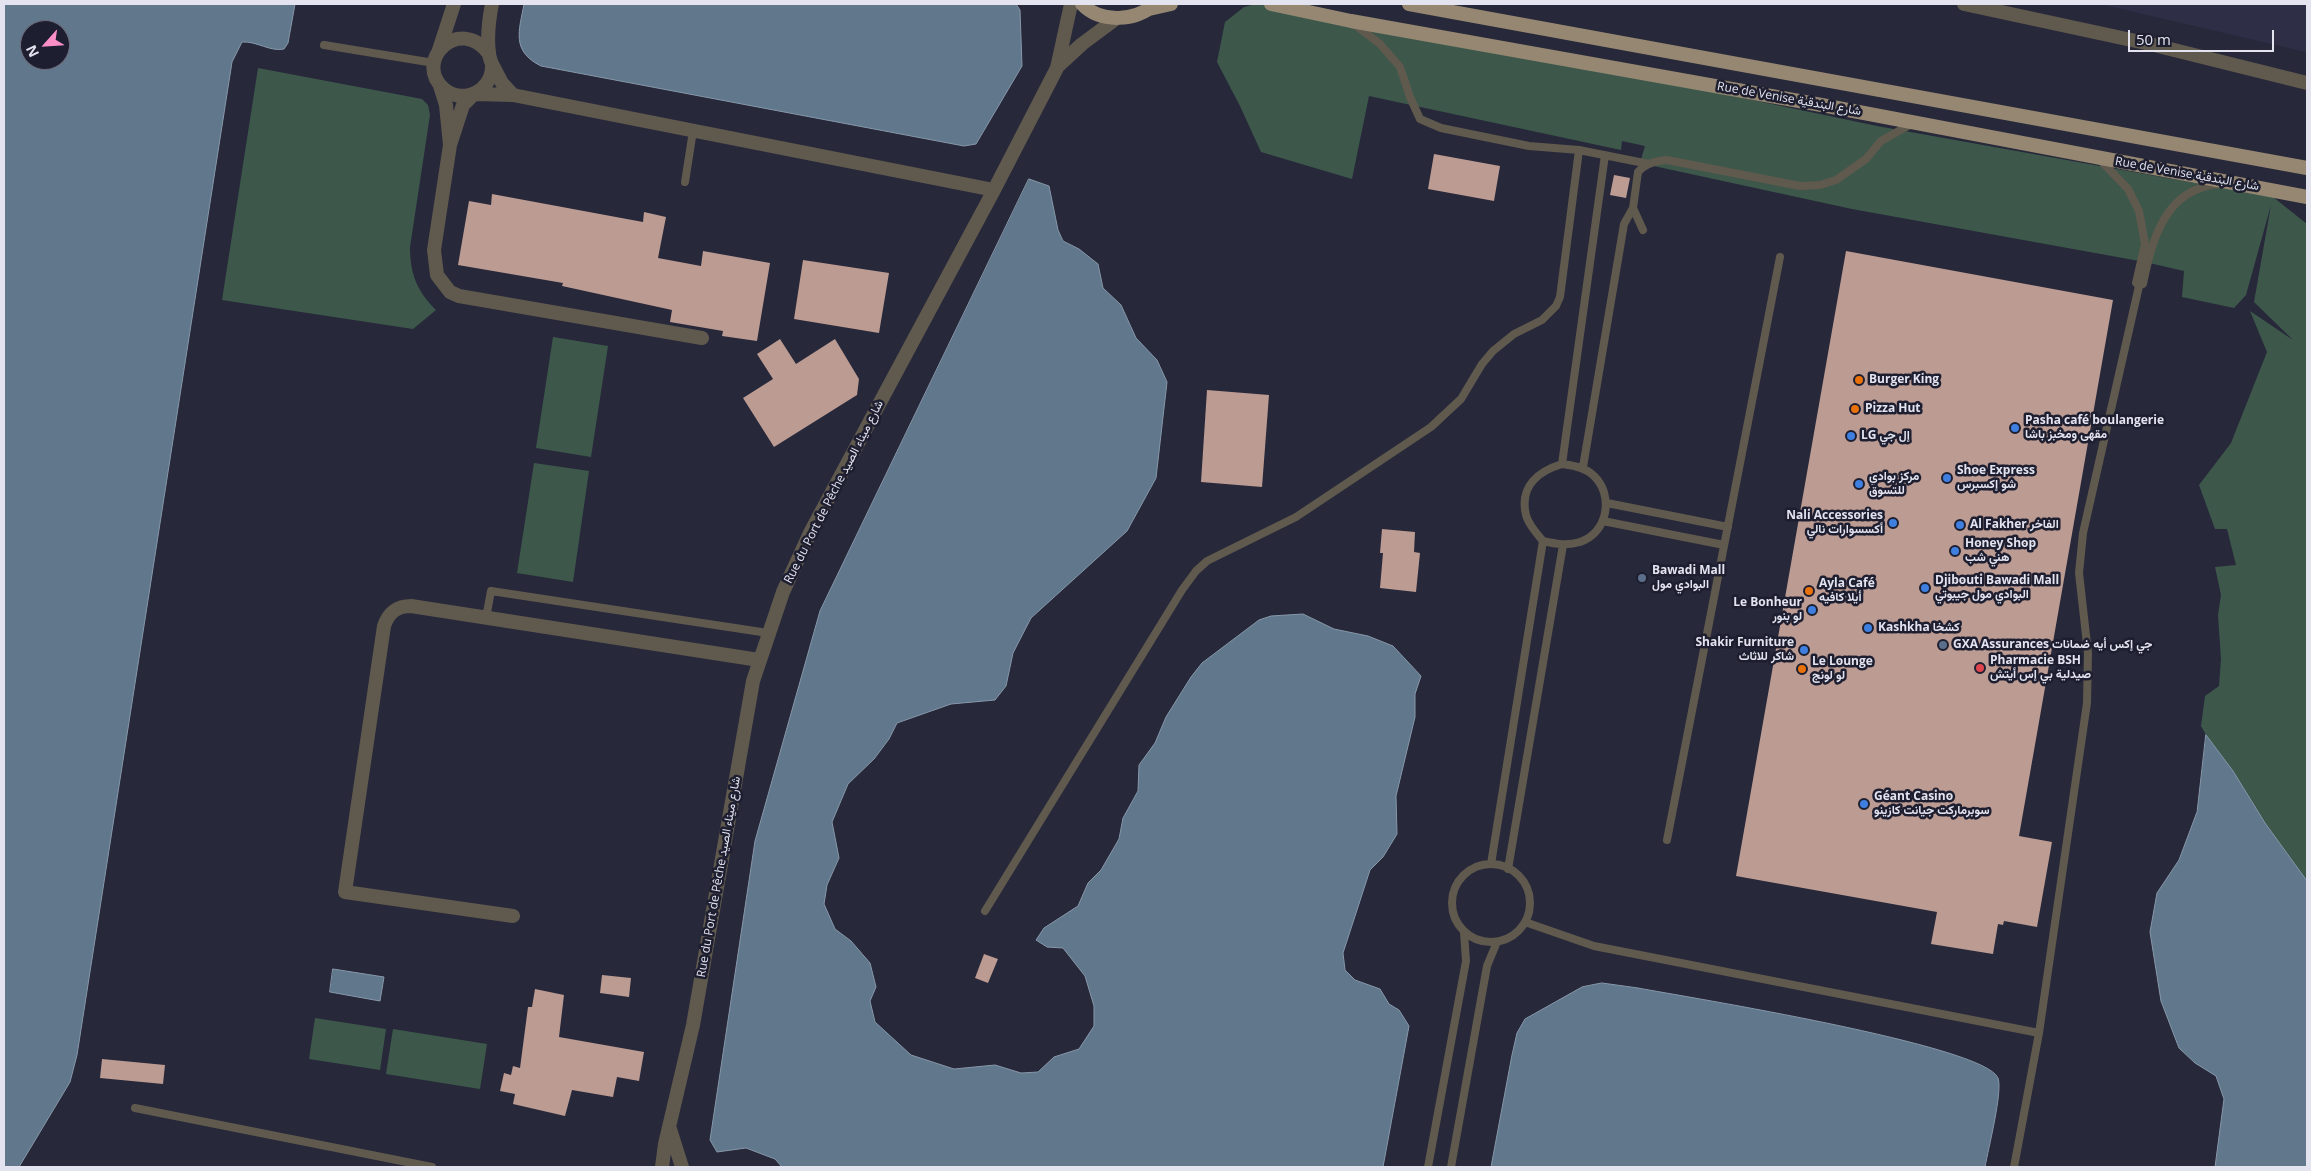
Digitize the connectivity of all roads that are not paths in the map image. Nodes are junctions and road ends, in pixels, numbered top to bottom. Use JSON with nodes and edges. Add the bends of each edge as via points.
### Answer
{"nodes":[{"id":1,"x":454,"y":4,"type":"edge"},
{"id":2,"x":492,"y":4,"type":"edge"},
{"id":3,"x":1072,"y":4,"type":"edge"},
{"id":4,"x":1082,"y":4,"type":"edge"},
{"id":5,"x":1171,"y":4,"type":"edge"},
{"id":6,"x":1271,"y":4,"type":"edge"},
{"id":7,"x":1409,"y":4,"type":"edge"},
{"id":8,"x":1964,"y":4,"type":"edge"},
{"id":9,"x":1152,"y":6,"type":"edge"},
{"id":10,"x":1117,"y":18,"type":"junction"},
{"id":11,"x":1351,"y":21,"type":"junction"},
{"id":12,"x":324,"y":45,"type":"dead end"},
{"id":13,"x":436,"y":57,"type":"junction"},
{"id":14,"x":490,"y":59,"type":"junction"},
{"id":15,"x":1056,"y":68,"type":"junction"},
{"id":16,"x":2307,"y":83,"type":"edge"},
{"id":17,"x":440,"y":86,"type":"junction"},
{"id":18,"x":474,"y":94,"type":"junction"},
{"id":19,"x":513,"y":95,"type":"junction"},
{"id":20,"x":1913,"y":124,"type":"junction"},
{"id":21,"x":693,"y":130,"type":"junction"},
{"id":22,"x":450,"y":145,"type":"junction"},
{"id":23,"x":1579,"y":150,"type":"junction"},
{"id":24,"x":1605,"y":155,"type":"junction"},
{"id":25,"x":2098,"y":158,"type":"junction"},
{"id":26,"x":1649,"y":164,"type":"junction"},
{"id":27,"x":2307,"y":168,"type":"edge"},
{"id":28,"x":685,"y":182,"type":"dead end"},
{"id":29,"x":2239,"y":182,"type":"junction"},
{"id":30,"x":994,"y":190,"type":"junction"},
{"id":31,"x":2307,"y":197,"type":"edge"},
{"id":32,"x":1633,"y":208,"type":"junction"},
{"id":33,"x":1642,"y":230,"type":"dead end"},
{"id":34,"x":1780,"y":257,"type":"dead end"},
{"id":35,"x":2139,"y":286,"type":"junction"},
{"id":36,"x":702,"y":338,"type":"dead end"},
{"id":37,"x":1562,"y":464,"type":"junction"},
{"id":38,"x":1583,"y":467,"type":"junction"},
{"id":39,"x":1606,"y":503,"type":"junction"},
{"id":40,"x":1603,"y":521,"type":"junction"},
{"id":41,"x":1728,"y":527,"type":"junction"},
{"id":42,"x":1542,"y":542,"type":"junction"},
{"id":43,"x":1563,"y":545,"type":"junction"},
{"id":44,"x":1724,"y":545,"type":"junction"},
{"id":45,"x":486,"y":618,"type":"junction"},
{"id":46,"x":768,"y":633,"type":"junction"},
{"id":47,"x":759,"y":660,"type":"junction"},
{"id":48,"x":1667,"y":840,"type":"dead end"},
{"id":49,"x":1491,"y":864,"type":"junction"},
{"id":50,"x":1508,"y":868,"type":"junction"},
{"id":51,"x":985,"y":911,"type":"dead end"},
{"id":52,"x":513,"y":916,"type":"dead end"},
{"id":53,"x":1525,"y":922,"type":"junction"},
{"id":54,"x":1464,"y":932,"type":"junction"},
{"id":55,"x":1497,"y":942,"type":"junction"},
{"id":56,"x":2039,"y":1033,"type":"junction"},
{"id":57,"x":135,"y":1108,"type":"dead end"},
{"id":58,"x":670,"y":1126,"type":"junction"},
{"id":59,"x":432,"y":1167,"type":"edge"},
{"id":60,"x":662,"y":1167,"type":"edge"},
{"id":61,"x":682,"y":1167,"type":"edge"},
{"id":62,"x":1428,"y":1167,"type":"edge"},
{"id":63,"x":1451,"y":1167,"type":"edge"},
{"id":64,"x":2014,"y":1167,"type":"edge"}],
"edges":[{"from":1,"to":13,"type":"street"},
{"from":2,"to":14,"type":"street"},
{"from":3,"to":15,"type":"street","name":"Rue du Port de Pêche شارع ميناء الصيد"},
{"from":4,"to":10,"type":"main road","via":[[1100,15]]},
{"from":5,"to":9,"type":"main road"},
{"from":6,"to":11,"type":"main road","name":"Rue de Venise شارع البندقية"},
{"from":7,"to":27,"type":"main road","name":"Rue de Venise شارع البندقية"},
{"from":8,"to":16,"type":"street","via":[[2150,44]]},
{"from":9,"to":10,"type":"main road","via":[[1134,16]]},
{"from":10,"to":15,"type":"street","name":"Rue du Port de Pêche شارع ميناء الصيد"},
{"from":11,"to":20,"type":"main road","name":"Rue de Venise شارع البندقية","via":[[1869,113]]},
{"from":11,"to":23,"type":"lane","via":[[1380,44],[1400,67],[1420,119],[1441,128],[1529,146]]},
{"from":12,"to":13,"type":"lane"},
{"from":13,"to":14,"type":"street","via":[[446,43],[465,38],[483,46]]},
{"from":13,"to":17,"type":"street","via":[[436,78]]},
{"from":14,"to":18,"type":"street","via":[[488,83]]},
{"from":14,"to":19,"type":"street","via":[[502,83]]},
{"from":15,"to":30,"type":"street","name":"Rue du Port de Pêche شارع ميناء الصيد"},
{"from":17,"to":18,"type":"street","via":[[456,95]]},
{"from":17,"to":22,"type":"street","via":[[446,105]]},
{"from":18,"to":19,"type":"street"},
{"from":18,"to":22,"type":"street","via":[[463,105]]},
{"from":19,"to":21,"type":"street"},
{"from":20,"to":25,"type":"main road","name":"Rue de Venise شارع البندقية"},
{"from":20,"to":26,"type":"lane","via":[[1880,141],[1866,159],[1836,180],[1820,185],[1800,186],[1667,160]]},
{"from":21,"to":28,"type":"lane"},
{"from":21,"to":30,"type":"street"},
{"from":22,"to":36,"type":"street","via":[[434,250],[437,275],[450,292]]},
{"from":23,"to":24,"type":"lane"},
{"from":23,"to":51,"type":"lane","via":[[1560,297],[1556,306],[1542,320],[1514,334],[1493,351],[1461,399],[1431,427],[1296,517],[1220,554],[1196,571]]},
{"from":24,"to":26,"type":"lane"},
{"from":24,"to":37,"type":"lane"},
{"from":25,"to":29,"type":"main road","name":"Rue de Venise شارع البندقية"},
{"from":25,"to":35,"type":"lane","via":[[2128,189],[2139,211],[2145,244],[2136,283]]},
{"from":26,"to":32,"type":"lane","via":[[1638,172]]},
{"from":29,"to":31,"type":"main road","name":"Rue de Venise شارع البندقية"},
{"from":29,"to":35,"type":"lane","via":[[2213,184],[2172,207],[2157,231],[2143,284]]},
{"from":30,"to":46,"type":"street","name":"Rue du Port de Pêche شارع ميناء الصيد","via":[[811,531]]},
{"from":32,"to":33,"type":"lane"},
{"from":32,"to":38,"type":"lane","via":[[1624,224]]},
{"from":34,"to":41,"type":"lane"},
{"from":35,"to":56,"type":"lane","via":[[2084,533],[2079,573],[2088,653],[2088,702]]},
{"from":37,"to":38,"type":"lane"},
{"from":37,"to":42,"type":"lane","via":[[1545,469],[1532,481],[1525,497],[1526,515]]},
{"from":38,"to":39,"type":"lane","via":[[1603,488]]},
{"from":39,"to":40,"type":"lane"},
{"from":39,"to":41,"type":"lane"},
{"from":40,"to":43,"type":"lane","via":[[1594,534],[1582,542]]},
{"from":40,"to":44,"type":"lane"},
{"from":41,"to":44,"type":"lane"},
{"from":42,"to":43,"type":"lane"},
{"from":42,"to":49,"type":"lane"},
{"from":43,"to":50,"type":"lane"},
{"from":44,"to":48,"type":"lane"},
{"from":45,"to":46,"type":"lane","via":[[491,591]]},
{"from":45,"to":47,"type":"street"},
{"from":45,"to":52,"type":"street","via":[[404,606],[387,619],[345,892]]},
{"from":46,"to":47,"type":"street","name":"Rue du Port de Pêche شارع ميناء الصيد"},
{"from":47,"to":58,"type":"street","name":"Rue du Port de Pêche شارع ميناء الصيد","via":[[742,739],[693,1025]]},
{"from":49,"to":50,"type":"lane"},
{"from":49,"to":54,"type":"lane","via":[[1478,866],[1466,873],[1452,895],[1456,922]]},
{"from":50,"to":53,"type":"lane","via":[[1526,886],[1529,910]]},
{"from":53,"to":55,"type":"lane","via":[[1511,937]]},
{"from":53,"to":56,"type":"lane","via":[[1594,946]]},
{"from":54,"to":55,"type":"lane","via":[[1482,941]]},
{"from":54,"to":62,"type":"lane","via":[[1466,961]]},
{"from":55,"to":63,"type":"lane","via":[[1487,966]]},
{"from":56,"to":64,"type":"lane"},
{"from":57,"to":59,"type":"lane"},
{"from":58,"to":60,"type":"street","name":"Rue du Port de Pêche شارع ميناء الصيد"},
{"from":58,"to":61,"type":"street","name":"Rue du Port de Pêche شارع ميناء الصيد"}]}
